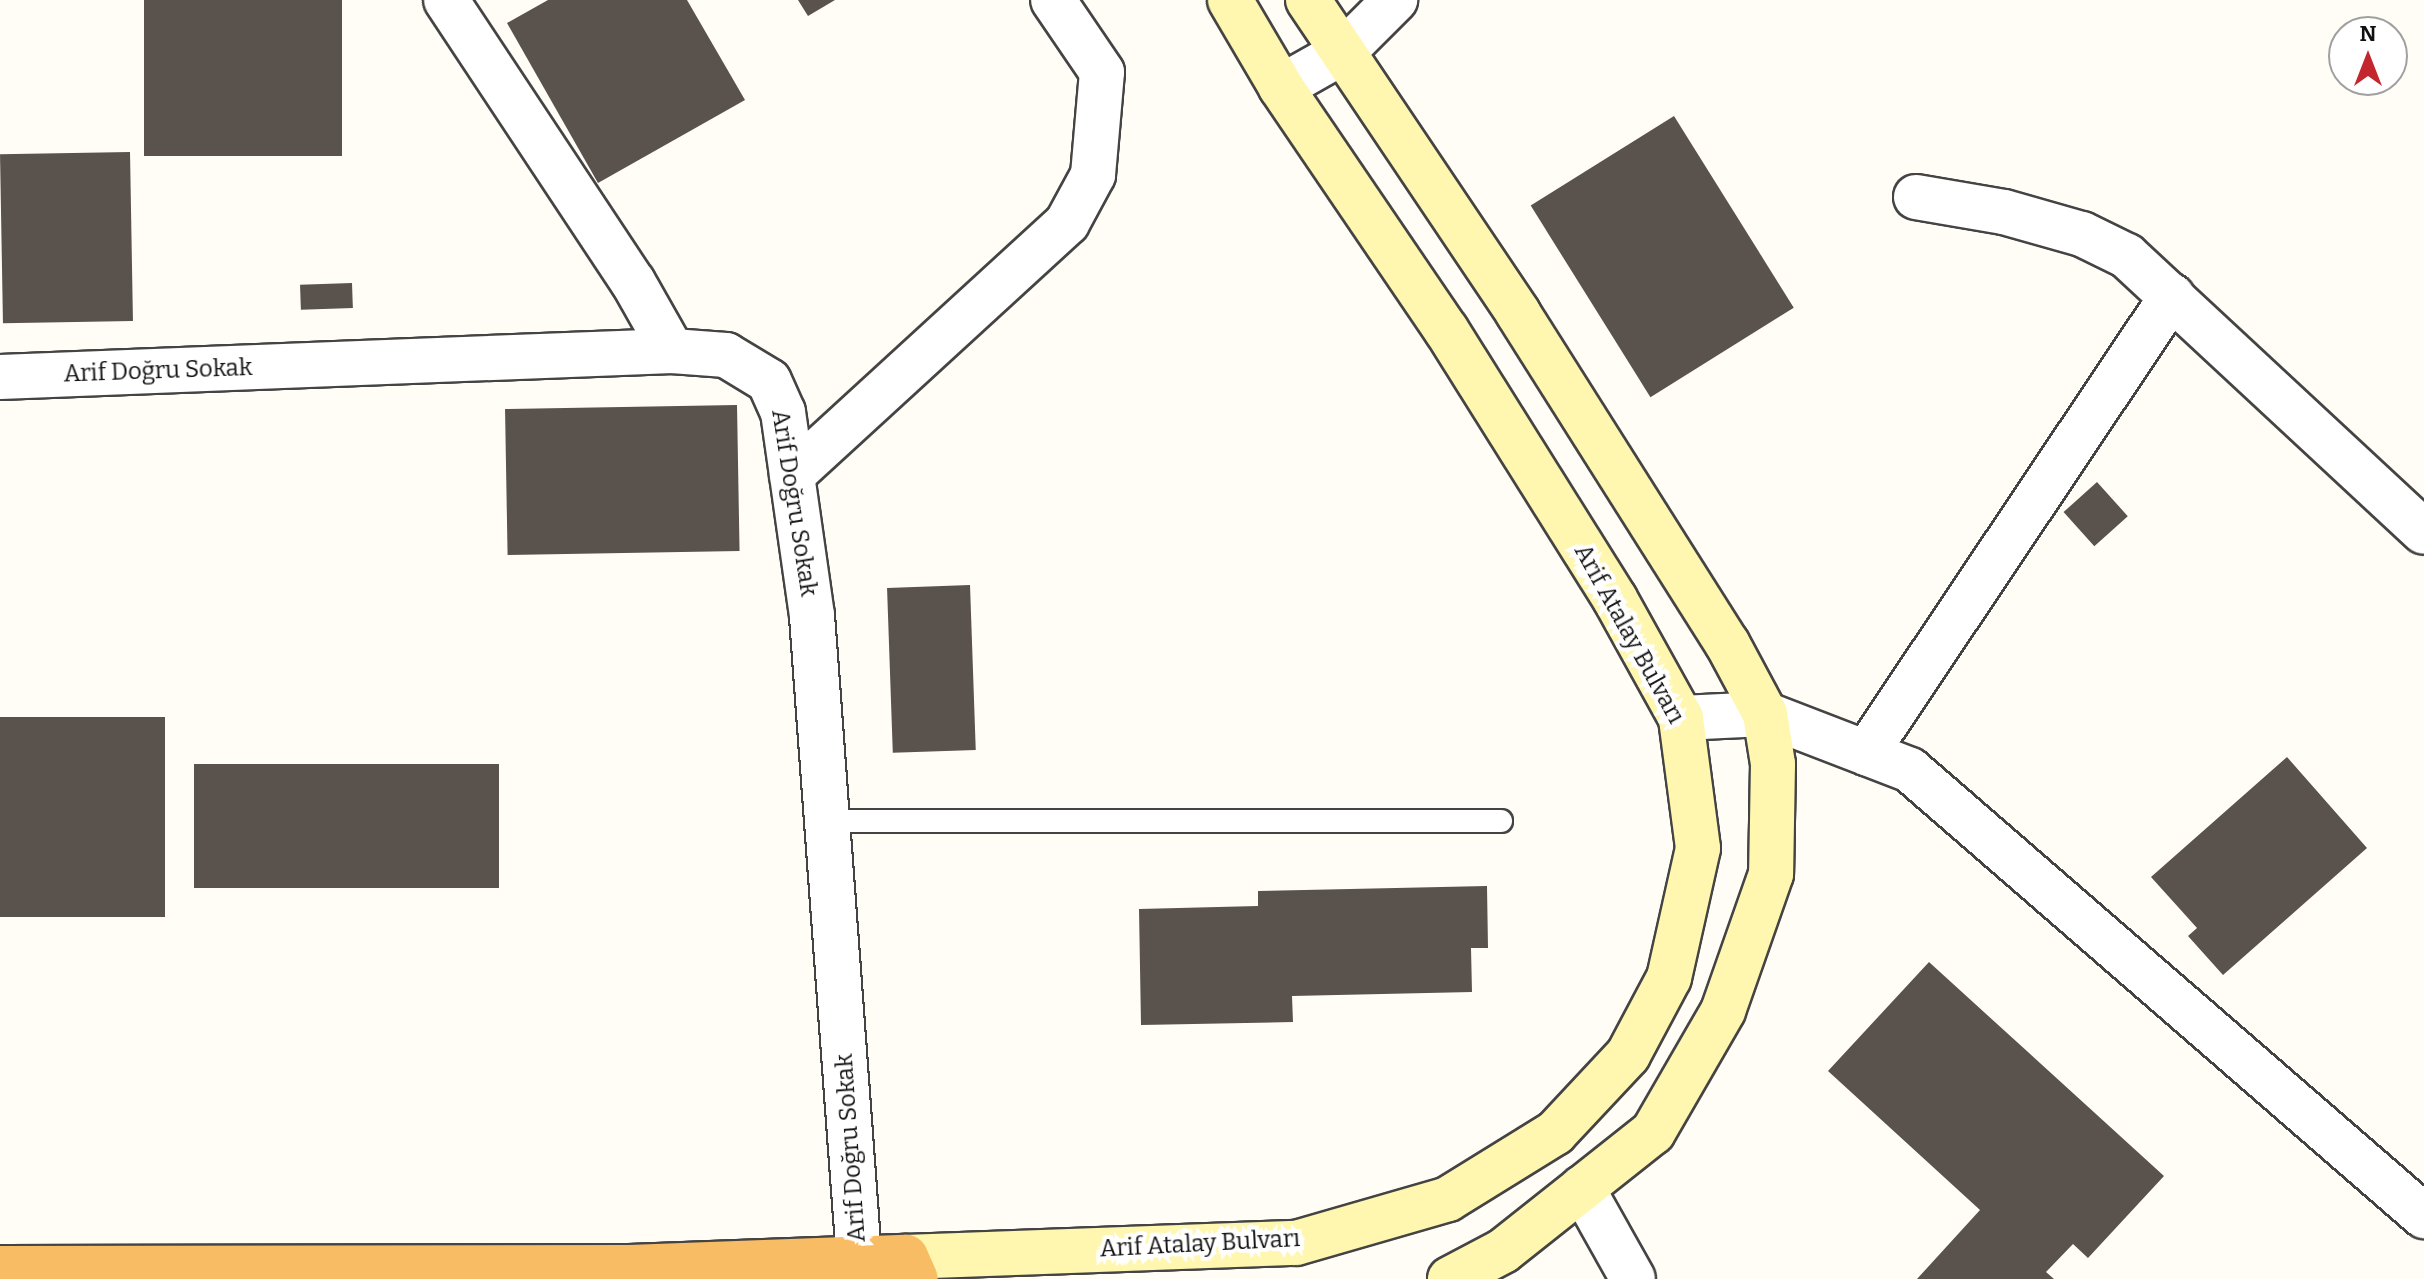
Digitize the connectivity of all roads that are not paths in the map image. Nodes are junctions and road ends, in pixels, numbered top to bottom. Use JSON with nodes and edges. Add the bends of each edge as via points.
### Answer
{"nodes":[{"id":1,"x":446,"y":0,"type":"edge"},
{"id":2,"x":1053,"y":0,"type":"edge"},
{"id":3,"x":1230,"y":0,"type":"edge"},
{"id":4,"x":1308,"y":0,"type":"edge"},
{"id":5,"x":1395,"y":0,"type":"edge"},
{"id":6,"x":1343,"y":52,"type":"junction"},
{"id":7,"x":1281,"y":87,"type":"junction"},
{"id":8,"x":1916,"y":197,"type":"dead end"},
{"id":9,"x":2172,"y":296,"type":"junction"},
{"id":10,"x":672,"y":351,"type":"junction"},
{"id":11,"x":0,"y":377,"type":"edge"},
{"id":12,"x":792,"y":475,"type":"junction"},
{"id":13,"x":2424,"y":532,"type":"edge"},
{"id":14,"x":1765,"y":714,"type":"junction"},
{"id":15,"x":1681,"y":718,"type":"junction"},
{"id":16,"x":1866,"y":753,"type":"junction"},
{"id":17,"x":827,"y":821,"type":"junction"},
{"id":18,"x":1501,"y":821,"type":"dead end"},
{"id":19,"x":1582,"y":1188,"type":"junction"},
{"id":20,"x":2419,"y":1200,"type":"edge"},
{"id":21,"x":859,"y":1258,"type":"junction"},
{"id":22,"x":0,"y":1268,"type":"edge"},
{"id":23,"x":911,"y":1268,"type":"edge"},
{"id":24,"x":628,"y":1273,"type":"edge"},
{"id":25,"x":1450,"y":1279,"type":"edge"},
{"id":26,"x":1633,"y":1279,"type":"edge"}],
"edges":[{"from":1,"to":10,"type":"street","via":[[633,282]]},
{"from":2,"to":12,"type":"street","via":[[1102,72],[1093,175],[1067,223]]},
{"from":3,"to":7,"type":"main road","name":"Arif Atalay Bulvarı"},
{"from":4,"to":6,"type":"main road"},
{"from":5,"to":6,"type":"street"},
{"from":6,"to":7,"type":"street"},
{"from":6,"to":14,"type":"main road","via":[[1518,313],[1727,643]]},
{"from":7,"to":15,"type":"main road","name":"Arif Atalay Bulvarı","via":[[1454,343],[1615,599]]},
{"from":8,"to":9,"type":"street","via":[[2004,212],[2082,234],[2127,256]]},
{"from":9,"to":13,"type":"street"},
{"from":9,"to":16,"type":"street"},
{"from":10,"to":11,"type":"street","name":"Arif Doğru Sokak"},
{"from":10,"to":12,"type":"street","name":"Arif Doğru Sokak","via":[[726,355],[769,381],[783,412]]},
{"from":12,"to":17,"type":"street","name":"Arif Doğru Sokak","via":[[812,616]]},
{"from":14,"to":15,"type":"street"},
{"from":14,"to":16,"type":"street"},
{"from":14,"to":19,"type":"main road","via":[[1773,764],[1771,874],[1723,1011],[1653,1132]]},
{"from":15,"to":23,"type":"main road","name":"Arif Atalay Bulvarı","via":[[1698,848],[1669,978],[1628,1055],[1555,1133],[1448,1199],[1296,1243]]},
{"from":16,"to":20,"type":"street","via":[[1910,770]]},
{"from":17,"to":18,"type":"lane"},
{"from":17,"to":21,"type":"street","name":"Arif Doğru Sokak"},
{"from":19,"to":25,"type":"main road","via":[[1503,1251]]},
{"from":19,"to":26,"type":"street"},
{"from":21,"to":23,"type":"highway"},
{"from":21,"to":24,"type":"highway"},
{"from":22,"to":24,"type":"highway"}]}
